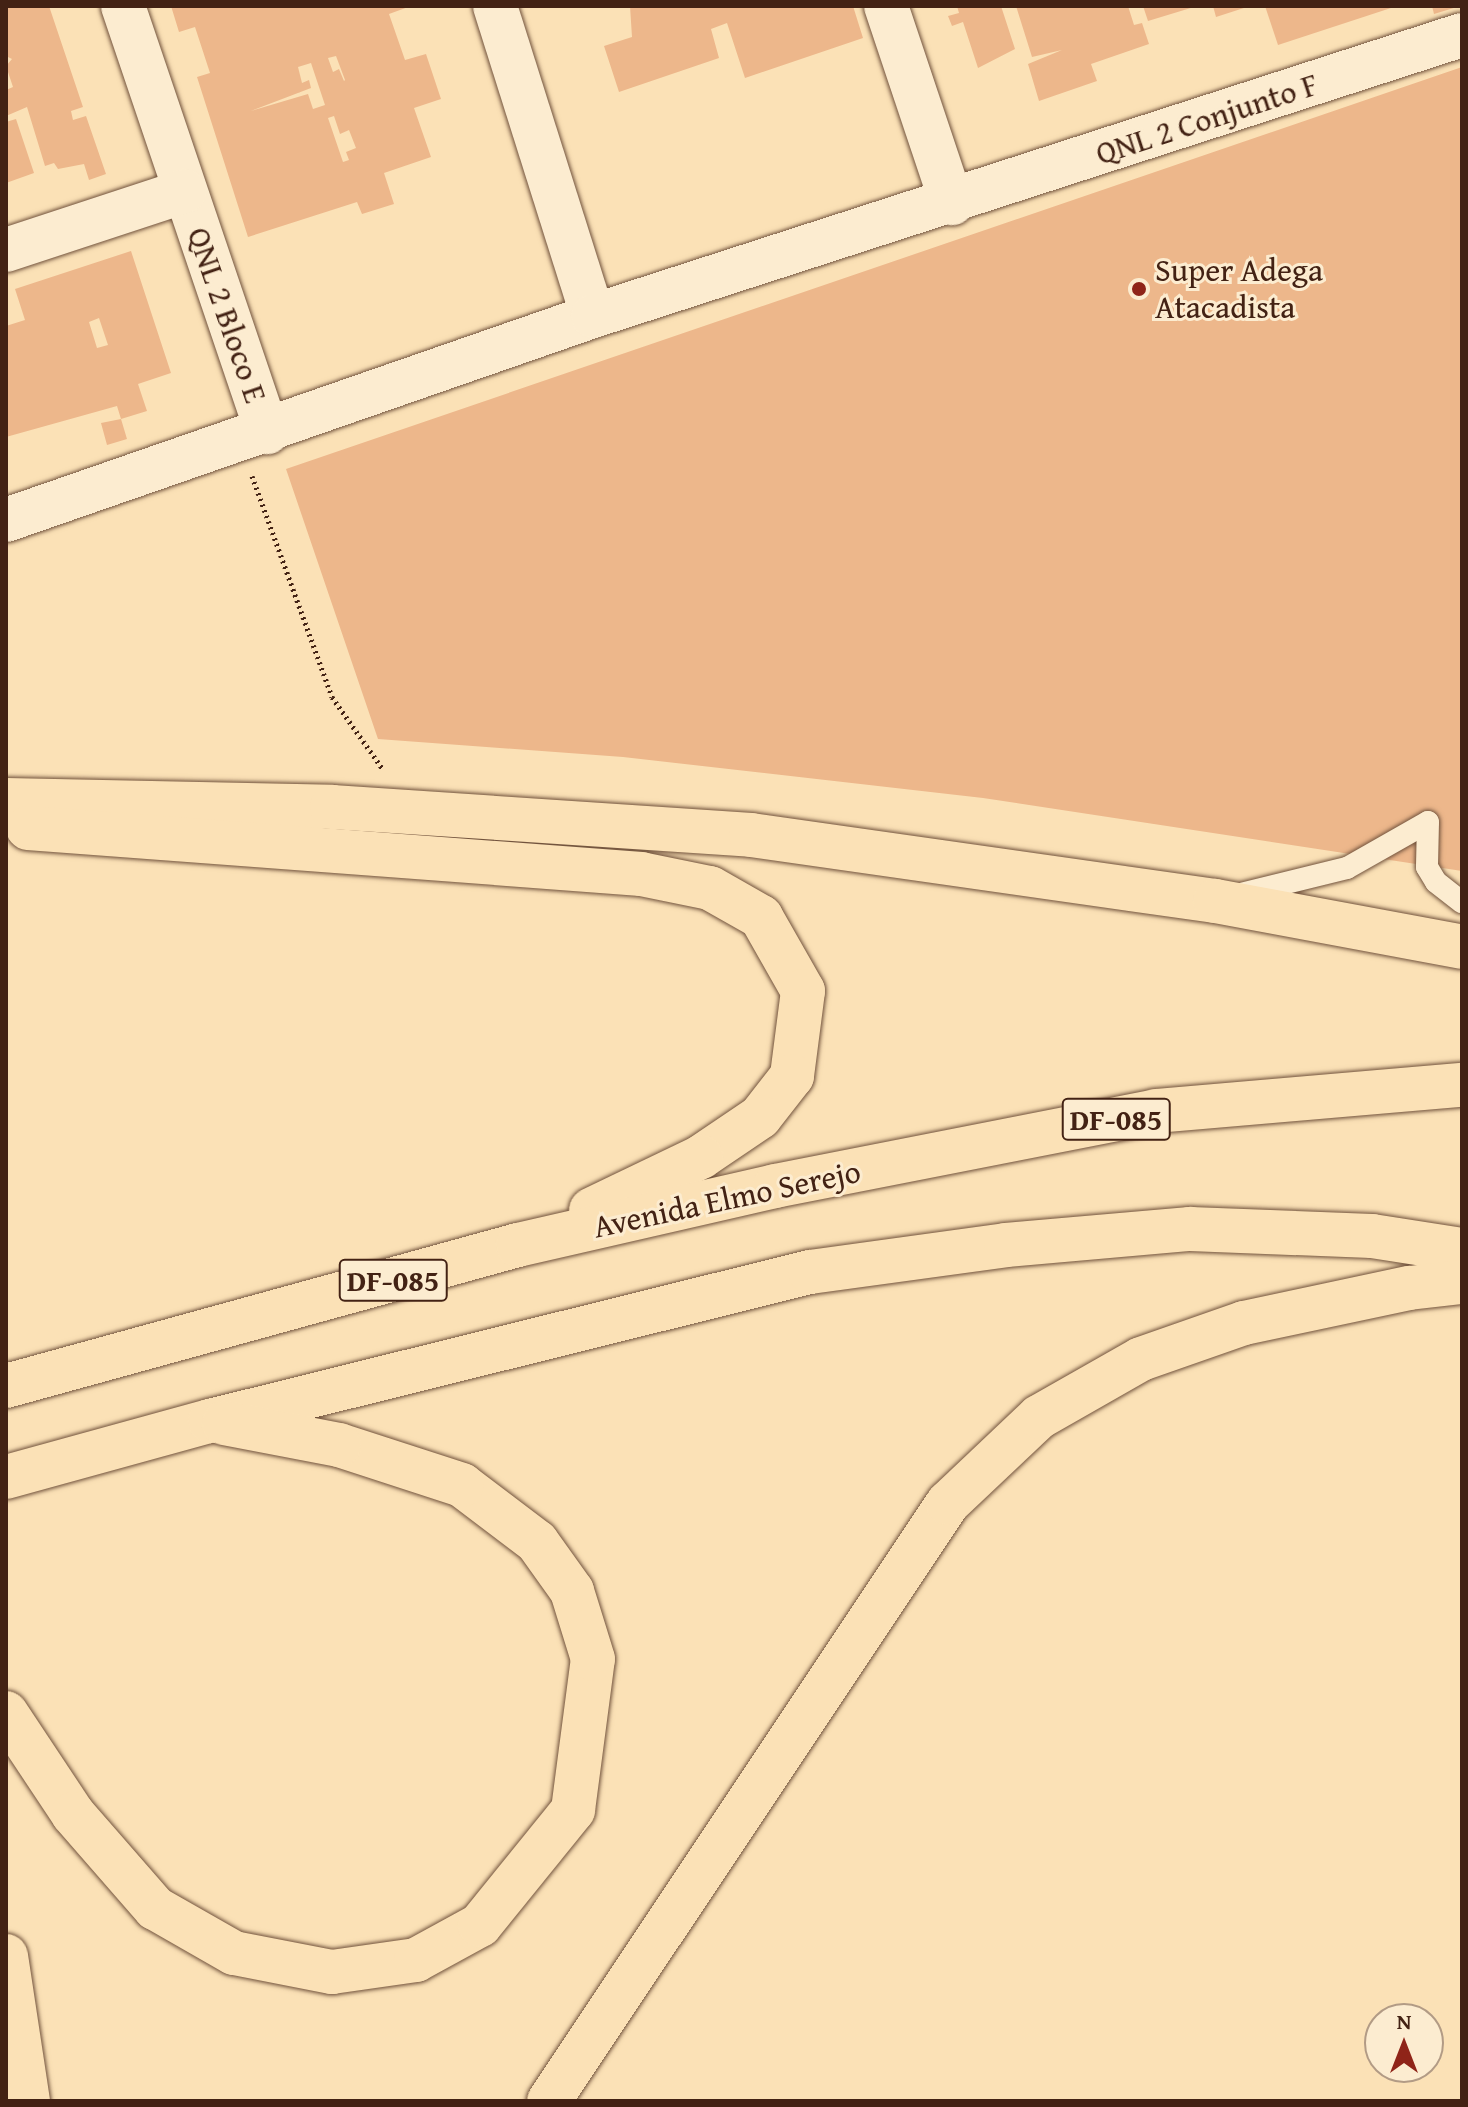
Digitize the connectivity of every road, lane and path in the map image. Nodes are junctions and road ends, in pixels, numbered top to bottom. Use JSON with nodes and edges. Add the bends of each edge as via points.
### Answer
{"nodes":[{"id":1,"x":123,"y":6,"type":"edge"},
{"id":2,"x":495,"y":6,"type":"edge"},
{"id":3,"x":886,"y":6,"type":"edge"},
{"id":4,"x":1462,"y":35,"type":"edge"},
{"id":5,"x":185,"y":191,"type":"junction"},
{"id":6,"x":952,"y":203,"type":"junction"},
{"id":7,"x":6,"y":250,"type":"edge"},
{"id":8,"x":593,"y":316,"type":"junction"},
{"id":9,"x":253,"y":437,"type":"junction"},
{"id":10,"x":6,"y":520,"type":"edge"},
{"id":11,"x":6,"y":800,"type":"edge"},
{"id":12,"x":418,"y":812,"type":"junction"},
{"id":13,"x":6,"y":827,"type":"edge"},
{"id":14,"x":1215,"y":901,"type":"junction"},
{"id":15,"x":1462,"y":902,"type":"edge"},
{"id":16,"x":1462,"y":947,"type":"edge"},
{"id":17,"x":1462,"y":1085,"type":"edge"},
{"id":18,"x":518,"y":1245,"type":"junction"},
{"id":19,"x":1462,"y":1250,"type":"edge"},
{"id":20,"x":1462,"y":1282,"type":"edge"},
{"id":21,"x":10,"y":1386,"type":"edge"},
{"id":22,"x":210,"y":1421,"type":"junction"},
{"id":23,"x":6,"y":1477,"type":"edge"},
{"id":24,"x":6,"y":1713,"type":"edge"},
{"id":25,"x":6,"y":1956,"type":"edge"},
{"id":26,"x":28,"y":2101,"type":"edge"},
{"id":27,"x":549,"y":2101,"type":"edge"}],
"edges":[{"from":1,"to":5,"type":"street","name":"QNL 2 Bloco E"},
{"from":2,"to":8,"type":"street"},
{"from":3,"to":6,"type":"street"},
{"from":4,"to":6,"type":"street","name":"QNL 2 Conjunto F"},
{"from":5,"to":7,"type":"street"},
{"from":5,"to":9,"type":"street","name":"QNL 2 Bloco E"},
{"from":6,"to":8,"type":"street","name":"QNL 2 Bloco E"},
{"from":8,"to":9,"type":"street","name":"QNL 2 Bloco E"},
{"from":9,"to":10,"type":"street"},
{"from":9,"to":12,"type":"path","via":[[332,697]]},
{"from":11,"to":12,"type":"main road"},
{"from":12,"to":14,"type":"main road","via":[[751,835]]},
{"from":13,"to":18,"type":"main road","via":[[641,874],[710,888],[761,917],[803,991],[792,1076],[760,1117],[701,1157]]},
{"from":14,"to":15,"type":"lane","via":[[1347,868],[1428,822],[1427,867],[1436,882]]},
{"from":14,"to":16,"type":"main road"},
{"from":17,"to":18,"type":"main road","name":"Avenida Elmo Serejo","number":"DF-085","via":[[1156,1111],[775,1186]]},
{"from":18,"to":21,"type":"main road","name":"Avenida Elmo Serejo","number":"DF-085"},
{"from":19,"to":22,"type":"main road","via":[[1372,1236],[1190,1229],[991,1247],[810,1272]]},
{"from":20,"to":27,"type":"main road","via":[[1244,1323],[1141,1359],[1039,1417],[948,1503]]},
{"from":22,"to":23,"type":"main road"},
{"from":22,"to":24,"type":"main road","via":[[339,1445],[462,1485],[537,1542],[572,1591],[593,1659],[573,1810],[480,1925],[416,1960],[332,1972],[234,1953],[155,1908],[73,1814]]},
{"from":25,"to":26,"type":"main road"}]}
